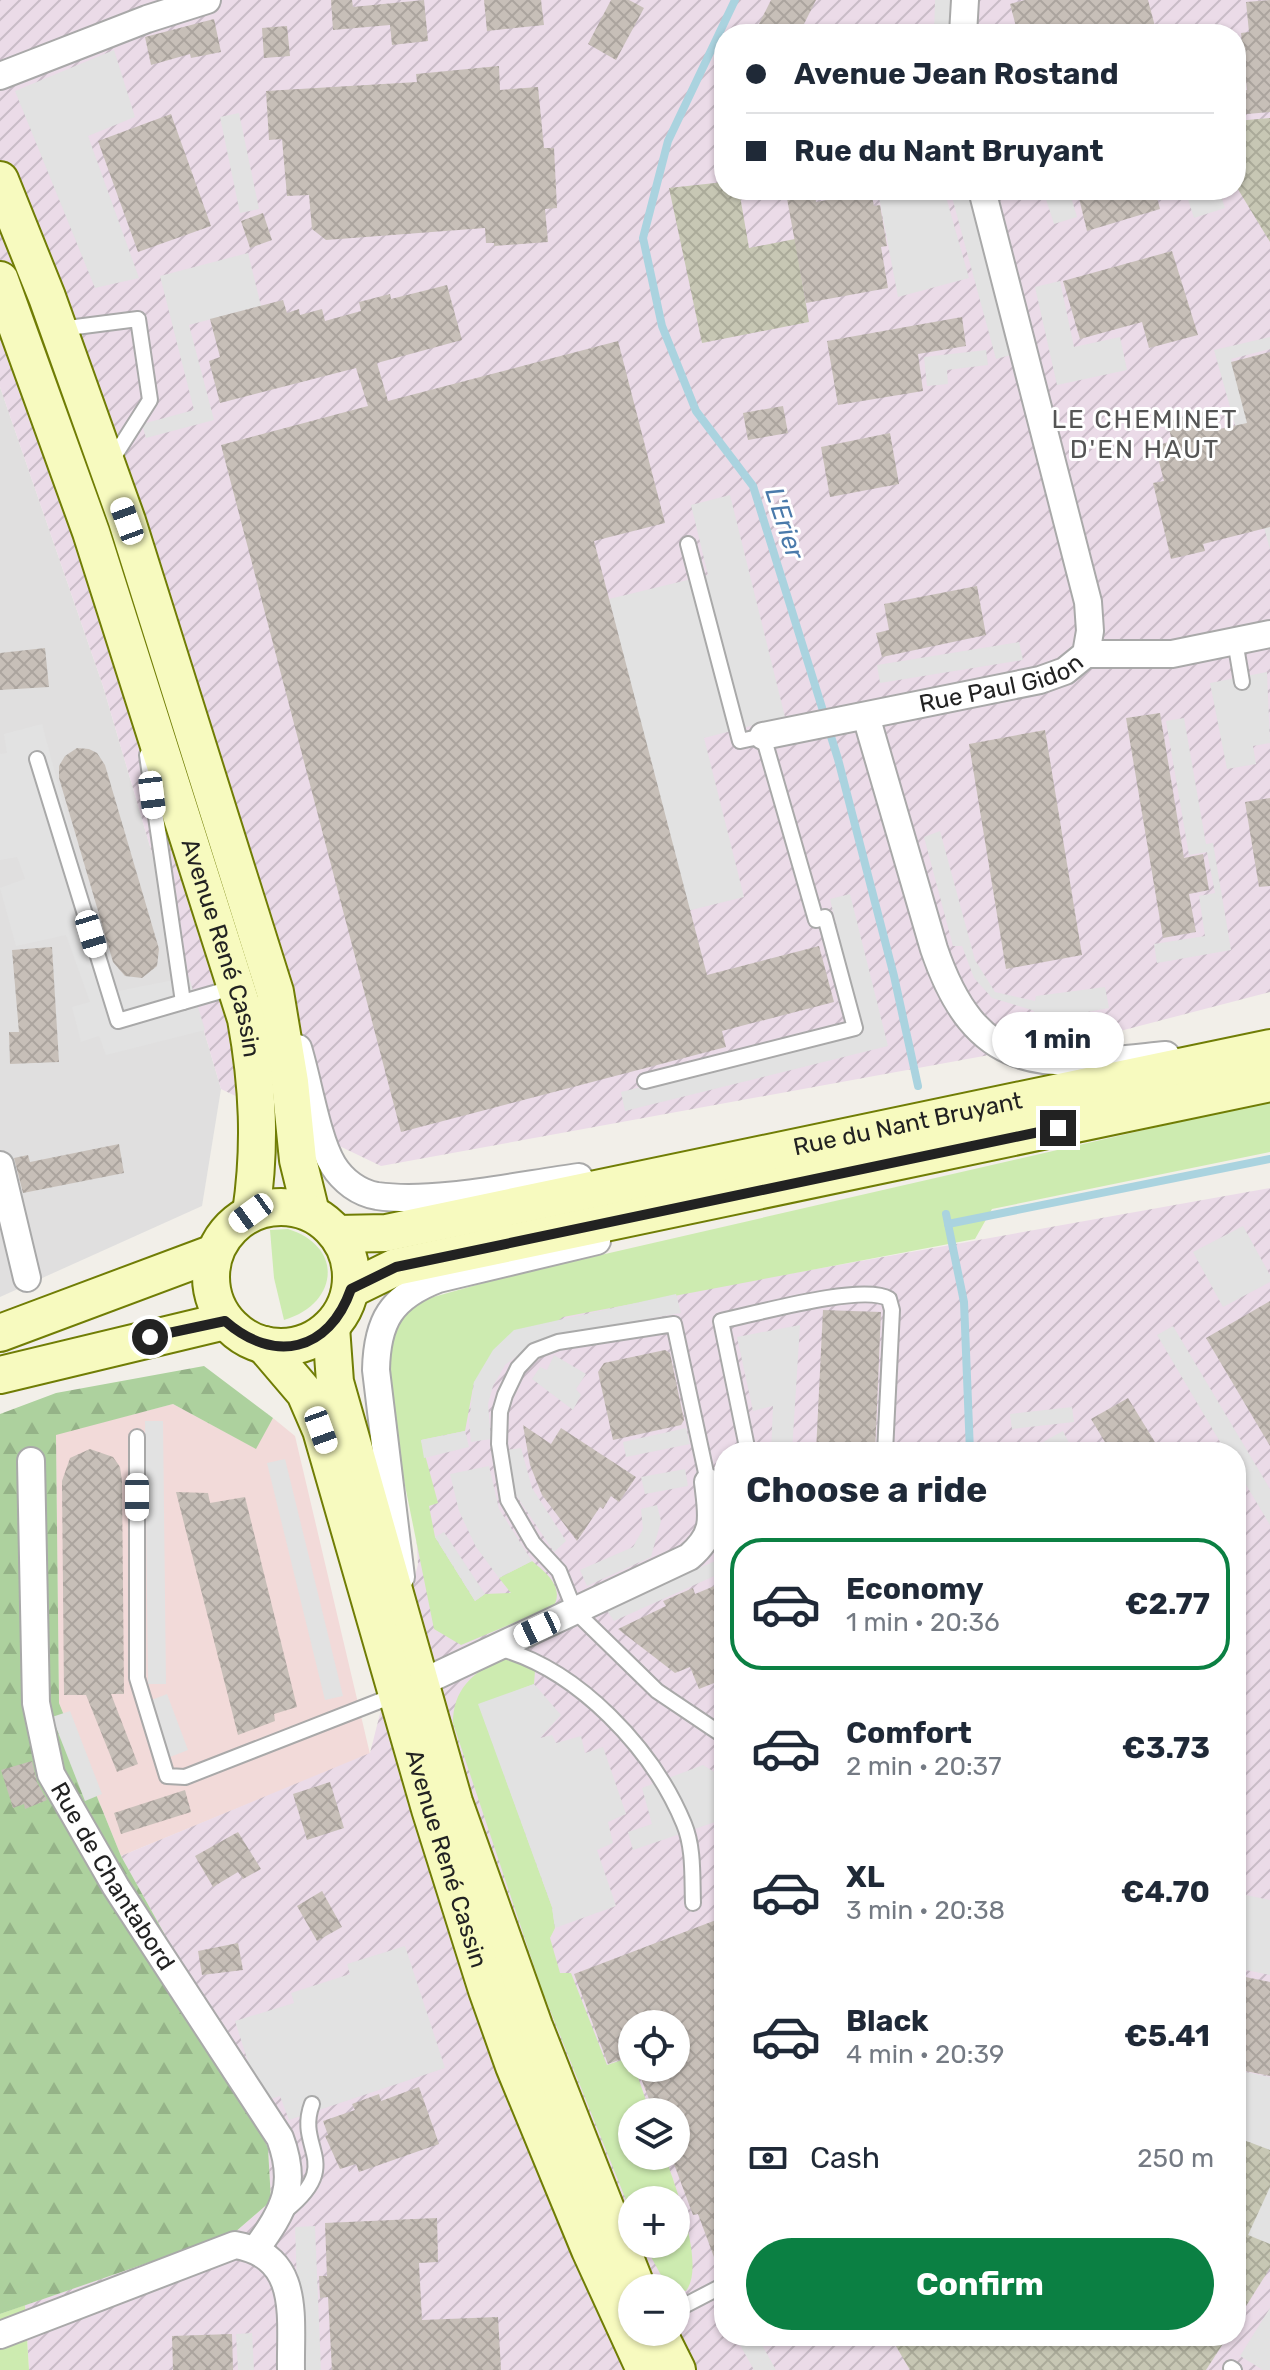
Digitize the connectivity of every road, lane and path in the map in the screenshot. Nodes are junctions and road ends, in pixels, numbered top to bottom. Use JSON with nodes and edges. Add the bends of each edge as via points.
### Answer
{"nodes":[{"id":1,"x":207,"y":0,"type":"edge"},
{"id":2,"x":965,"y":0,"type":"edge"},
{"id":3,"x":964,"y":24,"type":"edge"},
{"id":4,"x":0,"y":76,"type":"edge"},
{"id":5,"x":0,"y":180,"type":"edge"},
{"id":6,"x":985,"y":200,"type":"edge"},
{"id":7,"x":0,"y":280,"type":"edge"},
{"id":8,"x":59,"y":329,"type":"junction"},
{"id":9,"x":108,"y":467,"type":"junction"},
{"id":10,"x":688,"y":544,"type":"dead end"},
{"id":11,"x":1270,"y":634,"type":"edge"},
{"id":12,"x":1235,"y":641,"type":"junction"},
{"id":13,"x":1086,"y":654,"type":"junction"},
{"id":14,"x":137,"y":675,"type":"junction"},
{"id":15,"x":1242,"y":682,"type":"dead end"},
{"id":16,"x":866,"y":716,"type":"junction"},
{"id":17,"x":775,"y":733,"type":"junction"},
{"id":18,"x":37,"y":759,"type":"dead end"},
{"id":19,"x":235,"y":987,"type":"junction"},
{"id":20,"x":275,"y":992,"type":"junction"},
{"id":21,"x":183,"y":1002,"type":"junction"},
{"id":22,"x":1270,"y":1047,"type":"edge"},
{"id":23,"x":645,"y":1081,"type":"dead end"},
{"id":24,"x":1270,"y":1083,"type":"edge"},
{"id":25,"x":781,"y":1152,"type":"junction"},
{"id":26,"x":0,"y":1165,"type":"edge"},
{"id":27,"x":867,"y":1167,"type":"junction"},
{"id":28,"x":361,"y":1190,"type":"joint"},
{"id":29,"x":251,"y":1213,"type":"junction"},
{"id":30,"x":324,"y":1223,"type":"junction"},
{"id":31,"x":214,"y":1253,"type":"junction"},
{"id":32,"x":27,"y":1278,"type":"dead end"},
{"id":33,"x":351,"y":1289,"type":"junction"},
{"id":34,"x":225,"y":1321,"type":"junction"},
{"id":35,"x":331,"y":1327,"type":"junction"},
{"id":36,"x":0,"y":1333,"type":"edge"},
{"id":37,"x":264,"y":1345,"type":"junction"},
{"id":38,"x":376,"y":1370,"type":"joint"},
{"id":39,"x":0,"y":1375,"type":"edge"},
{"id":40,"x":137,"y":1437,"type":"dead end"},
{"id":41,"x":746,"y":1442,"type":"edge"},
{"id":42,"x":885,"y":1442,"type":"edge"},
{"id":43,"x":31,"y":1461,"type":"dead end"},
{"id":44,"x":708,"y":1482,"type":"joint"},
{"id":45,"x":714,"y":1502,"type":"edge"},
{"id":46,"x":714,"y":1525,"type":"edge"},
{"id":47,"x":400,"y":1602,"type":"junction"},
{"id":48,"x":575,"y":1611,"type":"junction"},
{"id":49,"x":498,"y":1648,"type":"junction"},
{"id":50,"x":408,"y":1689,"type":"junction"},
{"id":51,"x":714,"y":1729,"type":"edge"},
{"id":52,"x":693,"y":1903,"type":"dead end"},
{"id":53,"x":312,"y":2104,"type":"dead end"},
{"id":54,"x":282,"y":2214,"type":"junction"},
{"id":55,"x":256,"y":2249,"type":"junction"},
{"id":56,"x":631,"y":2274,"type":"edge"},
{"id":57,"x":714,"y":2290,"type":"edge"},
{"id":58,"x":618,"y":2296,"type":"edge"},
{"id":59,"x":690,"y":2303,"type":"edge"},
{"id":60,"x":0,"y":2335,"type":"edge"},
{"id":61,"x":642,"y":2346,"type":"edge"},
{"id":62,"x":654,"y":2346,"type":"edge"},
{"id":63,"x":291,"y":2370,"type":"edge"},
{"id":64,"x":645,"y":2370,"type":"edge"},
{"id":65,"x":677,"y":2370,"type":"edge"}],
"edges":[{"from":1,"to":4,"type":"street"},
{"from":2,"to":3,"type":"street"},
{"from":5,"to":8,"type":"main road","name":"Avenue René Cassin"},
{"from":6,"to":13,"type":"street","name":"Rue Paul Gidon","via":[[1088,602]]},
{"from":7,"to":14,"type":"main road","name":"Avenue René Cassin"},
{"from":8,"to":9,"type":"main road","name":"Avenue René Cassin"},
{"from":8,"to":9,"type":"lane","via":[[138,319],[150,400]]},
{"from":9,"to":20,"type":"main road","name":"Avenue René Cassin"},
{"from":10,"to":17,"type":"lane","via":[[740,741]]},
{"from":11,"to":12,"type":"street"},
{"from":12,"to":13,"type":"street","via":[[1172,654]]},
{"from":12,"to":15,"type":"lane"},
{"from":13,"to":16,"type":"street","name":"Rue Paul Gidon","via":[[1065,671],[1040,680]]},
{"from":14,"to":19,"type":"main road","name":"Avenue René Cassin"},
{"from":14,"to":21,"type":"lane"},
{"from":16,"to":17,"type":"street","name":"Rue Paul Gidon"},
{"from":16,"to":22,"type":"street","via":[[945,982],[977,1028],[1020,1055],[1066,1065]]},
{"from":17,"to":23,"type":"lane","via":[[816,920],[825,917],[855,1028]]},
{"from":18,"to":21,"type":"lane","via":[[118,1021]]},
{"from":19,"to":21,"type":"lane"},
{"from":19,"to":29,"type":"main road","name":"Avenue René Cassin","via":[[258,1084],[259,1162]]},
{"from":20,"to":28,"type":"street","name":"Avenue René Cassin","via":[[293,1034],[328,1156],[346,1181]]},
{"from":20,"to":30,"type":"main road","name":"Avenue René Cassin","via":[[298,1160]]},
{"from":22,"to":25,"type":"main road","name":"Rue du Nant Bruyant"},
{"from":24,"to":27,"type":"main road","name":"Rue du Nant Bruyant"},
{"from":25,"to":28,"type":"street","name":"Rue du Nant Bruyant","via":[[417,1197]]},
{"from":25,"to":30,"type":"main road","name":"Rue du Nant Bruyant","via":[[386,1233]]},
{"from":26,"to":32,"type":"street"},
{"from":27,"to":33,"type":"main road","name":"Rue du Nant Bruyant","via":[[396,1267]]},
{"from":27,"to":38,"type":"street","name":"Rue du Nant Bruyant","via":[[414,1289],[392,1309],[377,1338]]},
{"from":29,"to":30,"type":"main road","via":[[281,1206]]},
{"from":29,"to":31,"type":"main road","via":[[228,1229]]},
{"from":30,"to":33,"type":"main road","via":[[349,1259]]},
{"from":31,"to":34,"type":"main road","via":[[210,1277]]},
{"from":31,"to":36,"type":"main road"},
{"from":33,"to":35,"type":"main road"},
{"from":34,"to":37,"type":"main road"},
{"from":34,"to":39,"type":"main road"},
{"from":35,"to":37,"type":"main road","via":[[311,1341],[288,1347]]},
{"from":35,"to":47,"type":"main road","name":"Avenue René Cassin","via":[[335,1382]]},
{"from":37,"to":50,"type":"main road","name":"Avenue René Cassin","via":[[305,1393],[321,1430]]},
{"from":38,"to":47,"type":"street","name":"Avenue René Cassin","via":[[401,1557]]},
{"from":40,"to":50,"type":"lane","via":[[137,1678],[167,1776],[185,1777]]},
{"from":41,"to":42,"type":"lane","via":[[721,1321],[879,1292],[889,1299],[892,1310]]},
{"from":43,"to":54,"type":"street","name":"Rue de Chantabord","via":[[36,1703],[51,1774],[116,1887],[280,2138],[289,2182]]},
{"from":44,"to":45,"type":"street"},
{"from":44,"to":48,"type":"lane","via":[[674,1324],[558,1342],[534,1351],[518,1368],[505,1395],[500,1451],[508,1500],[533,1543],[559,1571]]},
{"from":46,"to":48,"type":"street","via":[[707,1541],[689,1557]]},
{"from":47,"to":50,"type":"main road","name":"Avenue René Cassin"},
{"from":48,"to":49,"type":"street"},
{"from":48,"to":51,"type":"lane","via":[[657,1691]]},
{"from":49,"to":50,"type":"street"},
{"from":49,"to":52,"type":"lane","via":[[544,1666],[583,1694],[664,1782],[685,1827]]},
{"from":50,"to":56,"type":"main road","name":"Avenue René Cassin"},
{"from":50,"to":58,"type":"main road","name":"Avenue René Cassin","via":[[467,1931],[509,2053],[590,2250]]},
{"from":53,"to":54,"type":"lane","via":[[309,2130],[317,2152],[311,2183]]},
{"from":54,"to":55,"type":"street","name":"Rue de Chantabord"},
{"from":55,"to":60,"type":"street","via":[[235,2245]]},
{"from":55,"to":63,"type":"street","via":[[275,2264],[287,2288]]},
{"from":57,"to":59,"type":"lane"},
{"from":61,"to":64,"type":"main road","name":"Avenue René Cassin"},
{"from":62,"to":65,"type":"main road","name":"Avenue René Cassin"}]}
